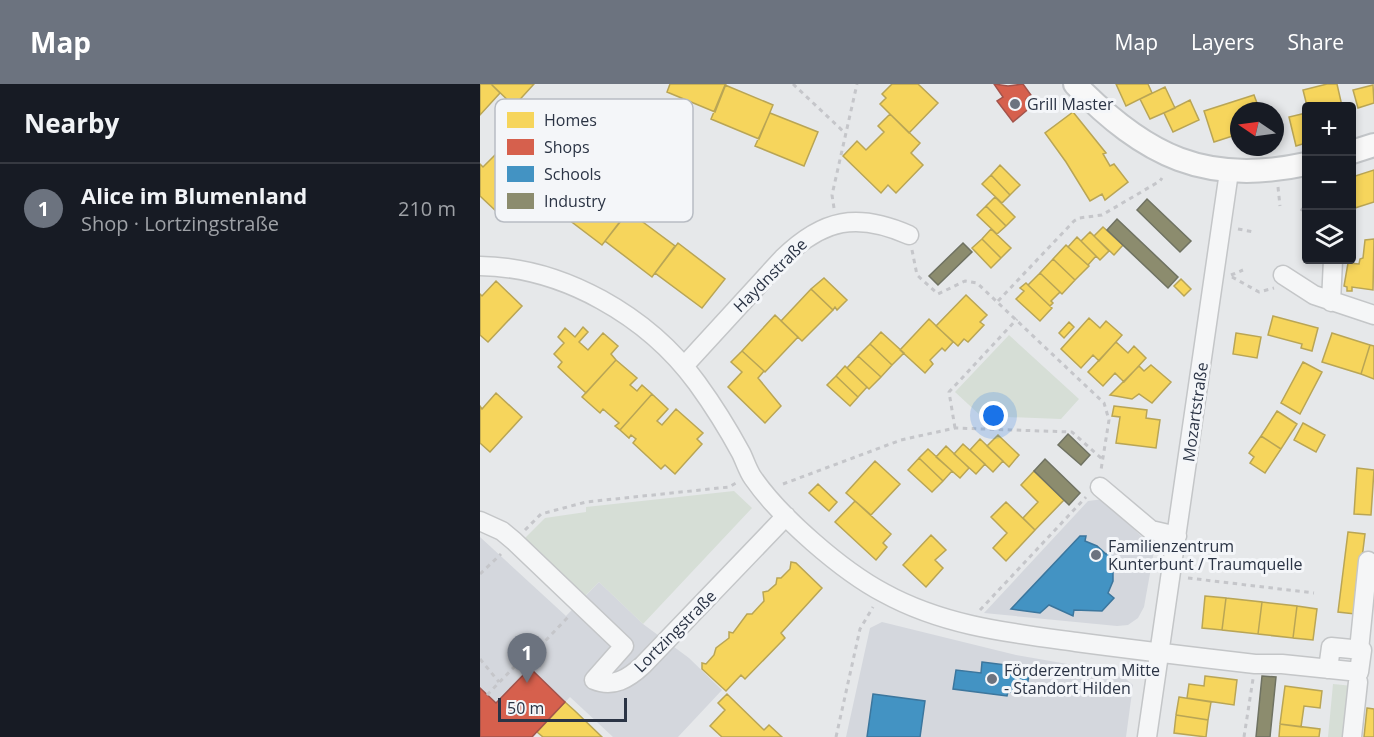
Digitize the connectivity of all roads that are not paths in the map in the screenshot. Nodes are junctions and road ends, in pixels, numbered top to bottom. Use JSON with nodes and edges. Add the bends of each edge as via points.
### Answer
{"nodes":[{"id":1,"x":1075,"y":84,"type":"edge"},
{"id":2,"x":1374,"y":145,"type":"edge"},
{"id":3,"x":1356,"y":151,"type":"edge"},
{"id":4,"x":1302,"y":165,"type":"edge"},
{"id":5,"x":1230,"y":172,"type":"junction"},
{"id":6,"x":909,"y":235,"type":"dead end"},
{"id":7,"x":1333,"y":264,"type":"edge"},
{"id":8,"x":480,"y":266,"type":"edge"},
{"id":9,"x":1283,"y":275,"type":"road end"},
{"id":10,"x":1331,"y":302,"type":"junction"},
{"id":11,"x":1374,"y":315,"type":"edge"},
{"id":12,"x":684,"y":366,"type":"junction"},
{"id":13,"x":1100,"y":487,"type":"road end"},
{"id":14,"x":786,"y":516,"type":"junction"},
{"id":15,"x":480,"y":521,"type":"edge"},
{"id":16,"x":1177,"y":536,"type":"junction"},
{"id":17,"x":1368,"y":561,"type":"dead end"},
{"id":18,"x":1359,"y":650,"type":"junction"},
{"id":19,"x":1160,"y":652,"type":"junction"},
{"id":20,"x":1328,"y":669,"type":"junction"},
{"id":21,"x":1364,"y":679,"type":"edge"},
{"id":22,"x":1148,"y":737,"type":"edge"},
{"id":23,"x":1352,"y":737,"type":"edge"}],
"edges":[{"from":1,"to":5,"type":"main road","via":[[1097,107],[1172,158]]},
{"from":2,"to":3,"type":"main road"},
{"from":4,"to":5,"type":"main road"},
{"from":5,"to":16,"type":"street","name":"Mozartstraße","via":[[1223,274]]},
{"from":6,"to":12,"type":"street","name":"Haydnstraße","via":[[874,222],[851,221],[819,230],[783,258]]},
{"from":7,"to":10,"type":"street"},
{"from":8,"to":12,"type":"street","via":[[550,278],[603,300],[638,324]]},
{"from":9,"to":10,"type":"street"},
{"from":10,"to":11,"type":"street"},
{"from":12,"to":14,"type":"street","via":[[718,416],[751,476]]},
{"from":13,"to":16,"type":"street","via":[[1150,530]]},
{"from":14,"to":15,"type":"street","name":"Lortzingstraße","via":[[643,665],[610,684],[594,680],[624,646],[514,541]]},
{"from":14,"to":19,"type":"street","via":[[870,584],[910,606],[943,618],[1018,634]]},
{"from":16,"to":19,"type":"street","name":"Mozartstraße"},
{"from":17,"to":18,"type":"street"},
{"from":18,"to":20,"type":"street","via":[[1331,647]]},
{"from":18,"to":21,"type":"street"},
{"from":19,"to":20,"type":"street"},
{"from":19,"to":22,"type":"street","name":"Mozartstraße"},
{"from":20,"to":21,"type":"street"},
{"from":21,"to":23,"type":"street"}]}
